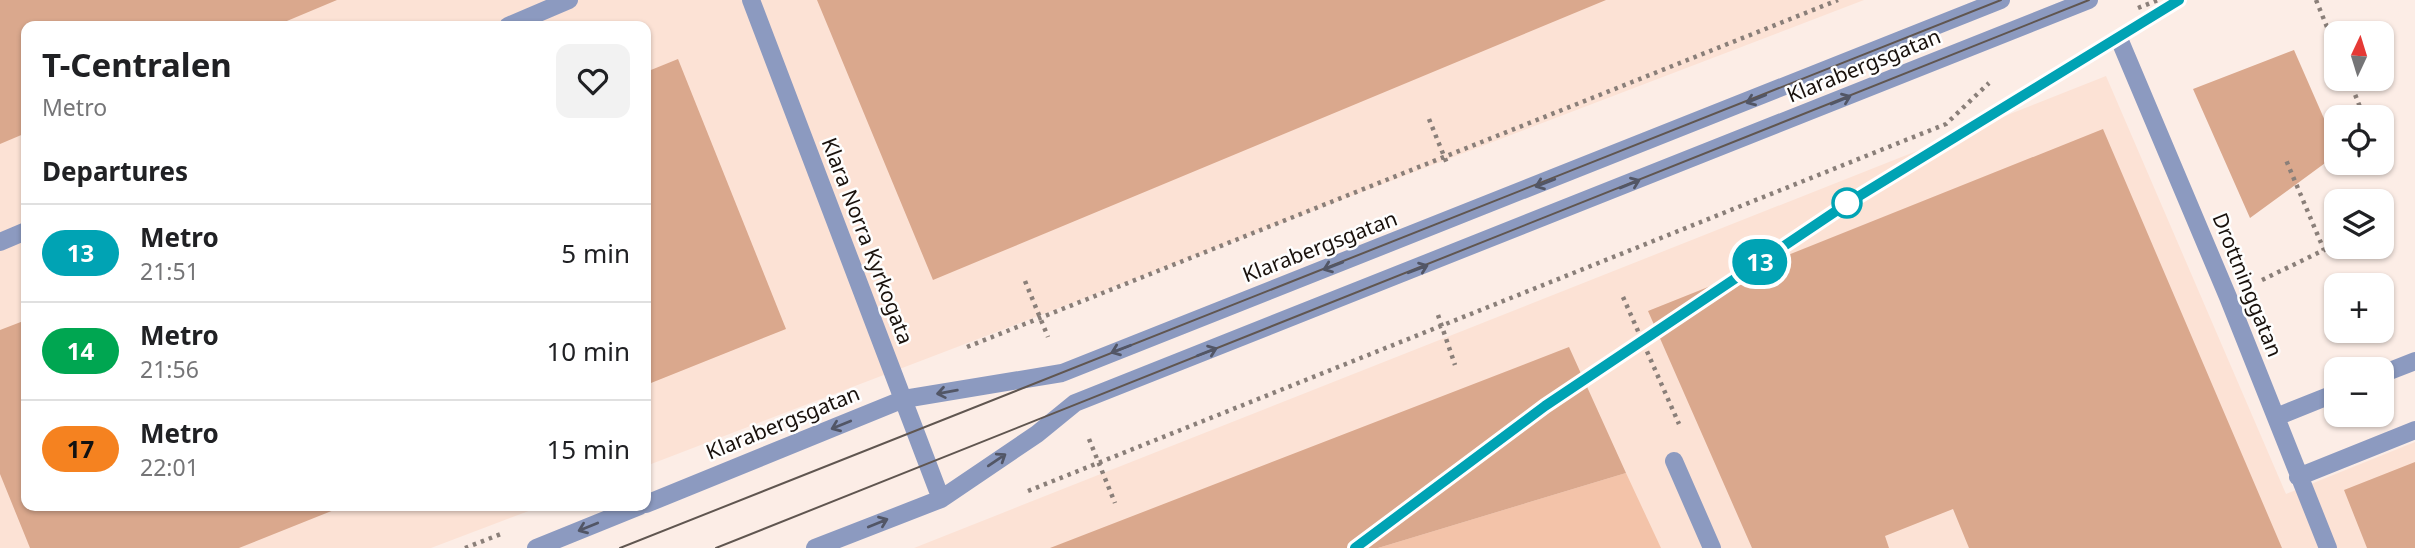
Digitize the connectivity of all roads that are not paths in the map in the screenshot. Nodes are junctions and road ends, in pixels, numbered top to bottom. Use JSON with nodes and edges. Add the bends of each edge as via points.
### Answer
{"nodes":[{"id":1,"x":569,"y":0,"type":"edge"},
{"id":2,"x":751,"y":0,"type":"edge"},
{"id":3,"x":2001,"y":0,"type":"edge"},
{"id":4,"x":2089,"y":0,"type":"edge"},
{"id":5,"x":520,"y":21,"type":"edge"},
{"id":6,"x":2120,"y":41,"type":"dead end"},
{"id":7,"x":21,"y":233,"type":"edge"},
{"id":8,"x":0,"y":242,"type":"edge"},
{"id":9,"x":2415,"y":361,"type":"edge"},
{"id":10,"x":2394,"y":369,"type":"edge"},
{"id":11,"x":2324,"y":398,"type":"edge"},
{"id":12,"x":904,"y":399,"type":"junction"},
{"id":13,"x":2276,"y":417,"type":"junction"},
{"id":14,"x":2415,"y":430,"type":"edge"},
{"id":15,"x":1674,"y":461,"type":"road end"},
{"id":16,"x":2298,"y":477,"type":"junction"},
{"id":17,"x":941,"y":499,"type":"junction"},
{"id":18,"x":651,"y":502,"type":"edge"},
{"id":19,"x":628,"y":511,"type":"edge"},
{"id":20,"x":536,"y":548,"type":"edge"},
{"id":21,"x":815,"y":548,"type":"edge"},
{"id":22,"x":1712,"y":548,"type":"edge"},
{"id":23,"x":2328,"y":548,"type":"edge"}],
"edges":[{"from":1,"to":5,"type":"street"},
{"from":2,"to":12,"type":"street","name":"Klara Norra Kyrkogata"},
{"from":3,"to":12,"type":"street","name":"Klarabergsgatan","one_way":true,"via":[[1062,373]]},
{"from":17,"to":4,"type":"street","name":"Klarabergsgatan","one_way":true,"via":[[1074,404]]},
{"from":6,"to":13,"type":"street","name":"Drottninggatan"},
{"from":7,"to":8,"type":"street"},
{"from":9,"to":10,"type":"street"},
{"from":11,"to":13,"type":"street"},
{"from":12,"to":17,"type":"street","name":"Klara Norra Kyrkogata"},
{"from":12,"to":18,"type":"street","name":"Klarabergsgatan","one_way":true},
{"from":13,"to":16,"type":"street","name":"Drottninggatan"},
{"from":14,"to":16,"type":"street"},
{"from":15,"to":22,"type":"street"},
{"from":16,"to":23,"type":"street","name":"Drottninggatan"},
{"from":21,"to":17,"type":"street","name":"Klarabergsgatan","one_way":true},
{"from":19,"to":20,"type":"street","one_way":true}]}
